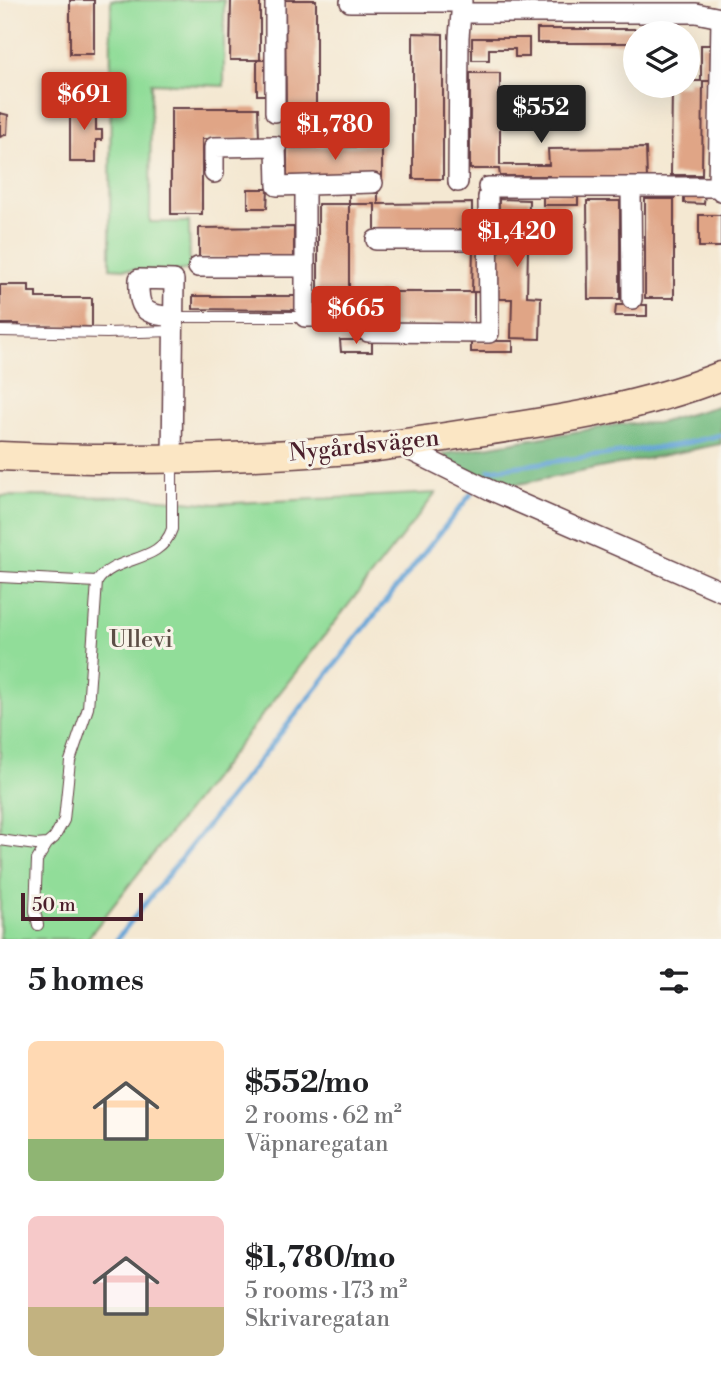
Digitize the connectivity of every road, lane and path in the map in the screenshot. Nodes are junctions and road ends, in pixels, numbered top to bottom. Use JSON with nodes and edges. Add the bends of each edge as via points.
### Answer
{"nodes":[{"id":1,"x":275,"y":0,"type":"edge"},
{"id":2,"x":350,"y":2,"type":"dead end"},
{"id":3,"x":463,"y":5,"type":"edge"},
{"id":4,"x":501,"y":6,"type":"edge"},
{"id":5,"x":717,"y":13,"type":"edge"},
{"id":6,"x":275,"y":112,"type":"dead end"},
{"id":7,"x":721,"y":119,"type":"edge"},
{"id":8,"x":214,"y":173,"type":"dead end"},
{"id":9,"x":458,"y":182,"type":"dead end"},
{"id":10,"x":373,"y":183,"type":"dead end"},
{"id":11,"x":305,"y":186,"type":"junction"},
{"id":12,"x":631,"y":187,"type":"junction"},
{"id":13,"x":720,"y":189,"type":"edge"},
{"id":14,"x":376,"y":240,"type":"dead end"},
{"id":15,"x":489,"y":240,"type":"junction"},
{"id":16,"x":198,"y":267,"type":"dead end"},
{"id":17,"x":305,"y":267,"type":"junction"},
{"id":18,"x":632,"y":299,"type":"dead end"},
{"id":19,"x":304,"y":317,"type":"junction"},
{"id":20,"x":173,"y":324,"type":"junction"},
{"id":21,"x":0,"y":331,"type":"edge"},
{"id":22,"x":721,"y":376,"type":"edge"},
{"id":23,"x":397,"y":444,"type":"junction"},
{"id":24,"x":0,"y":456,"type":"edge"},
{"id":25,"x":172,"y":460,"type":"junction"},
{"id":26,"x":0,"y":577,"type":"edge"},
{"id":27,"x":97,"y":582,"type":"junction"},
{"id":28,"x":721,"y":592,"type":"edge"},
{"id":29,"x":0,"y":840,"type":"edge"},
{"id":30,"x":47,"y":844,"type":"junction"},
{"id":31,"x":38,"y":925,"type":"dead end"}],
"edges":[{"from":1,"to":6,"type":"street"},
{"from":2,"to":3,"type":"street"},
{"from":3,"to":4,"type":"street"},
{"from":3,"to":9,"type":"street"},
{"from":4,"to":5,"type":"street"},
{"from":5,"to":7,"type":"street"},
{"from":7,"to":13,"type":"street"},
{"from":8,"to":11,"type":"street","via":[[214,147],[276,146],[277,186]]},
{"from":10,"to":11,"type":"street"},
{"from":11,"to":17,"type":"street"},
{"from":12,"to":13,"type":"street"},
{"from":12,"to":15,"type":"street","via":[[488,192]]},
{"from":12,"to":18,"type":"street"},
{"from":14,"to":15,"type":"street"},
{"from":15,"to":19,"type":"street","via":[[489,333],[368,332],[347,317]]},
{"from":16,"to":17,"type":"street"},
{"from":17,"to":19,"type":"street"},
{"from":19,"to":20,"type":"lane"},
{"from":20,"to":21,"type":"lane","via":[[107,333]]},
{"from":20,"to":25,"type":"street"},
{"from":22,"to":23,"type":"street","name":"Nygårdsvägen","via":[[594,413]]},
{"from":23,"to":25,"type":"street","name":"Nygårdsvägen"},
{"from":23,"to":28,"type":"street","via":[[489,490]]},
{"from":24,"to":25,"type":"street","name":"Nygårdsvägen"},
{"from":25,"to":27,"type":"lane","via":[[169,537],[151,553],[109,569]]},
{"from":26,"to":27,"type":"lane"},
{"from":27,"to":30,"type":"lane","via":[[88,708],[70,761],[64,820]]},
{"from":29,"to":30,"type":"lane"},
{"from":30,"to":31,"type":"lane","via":[[37,860]]}]}
